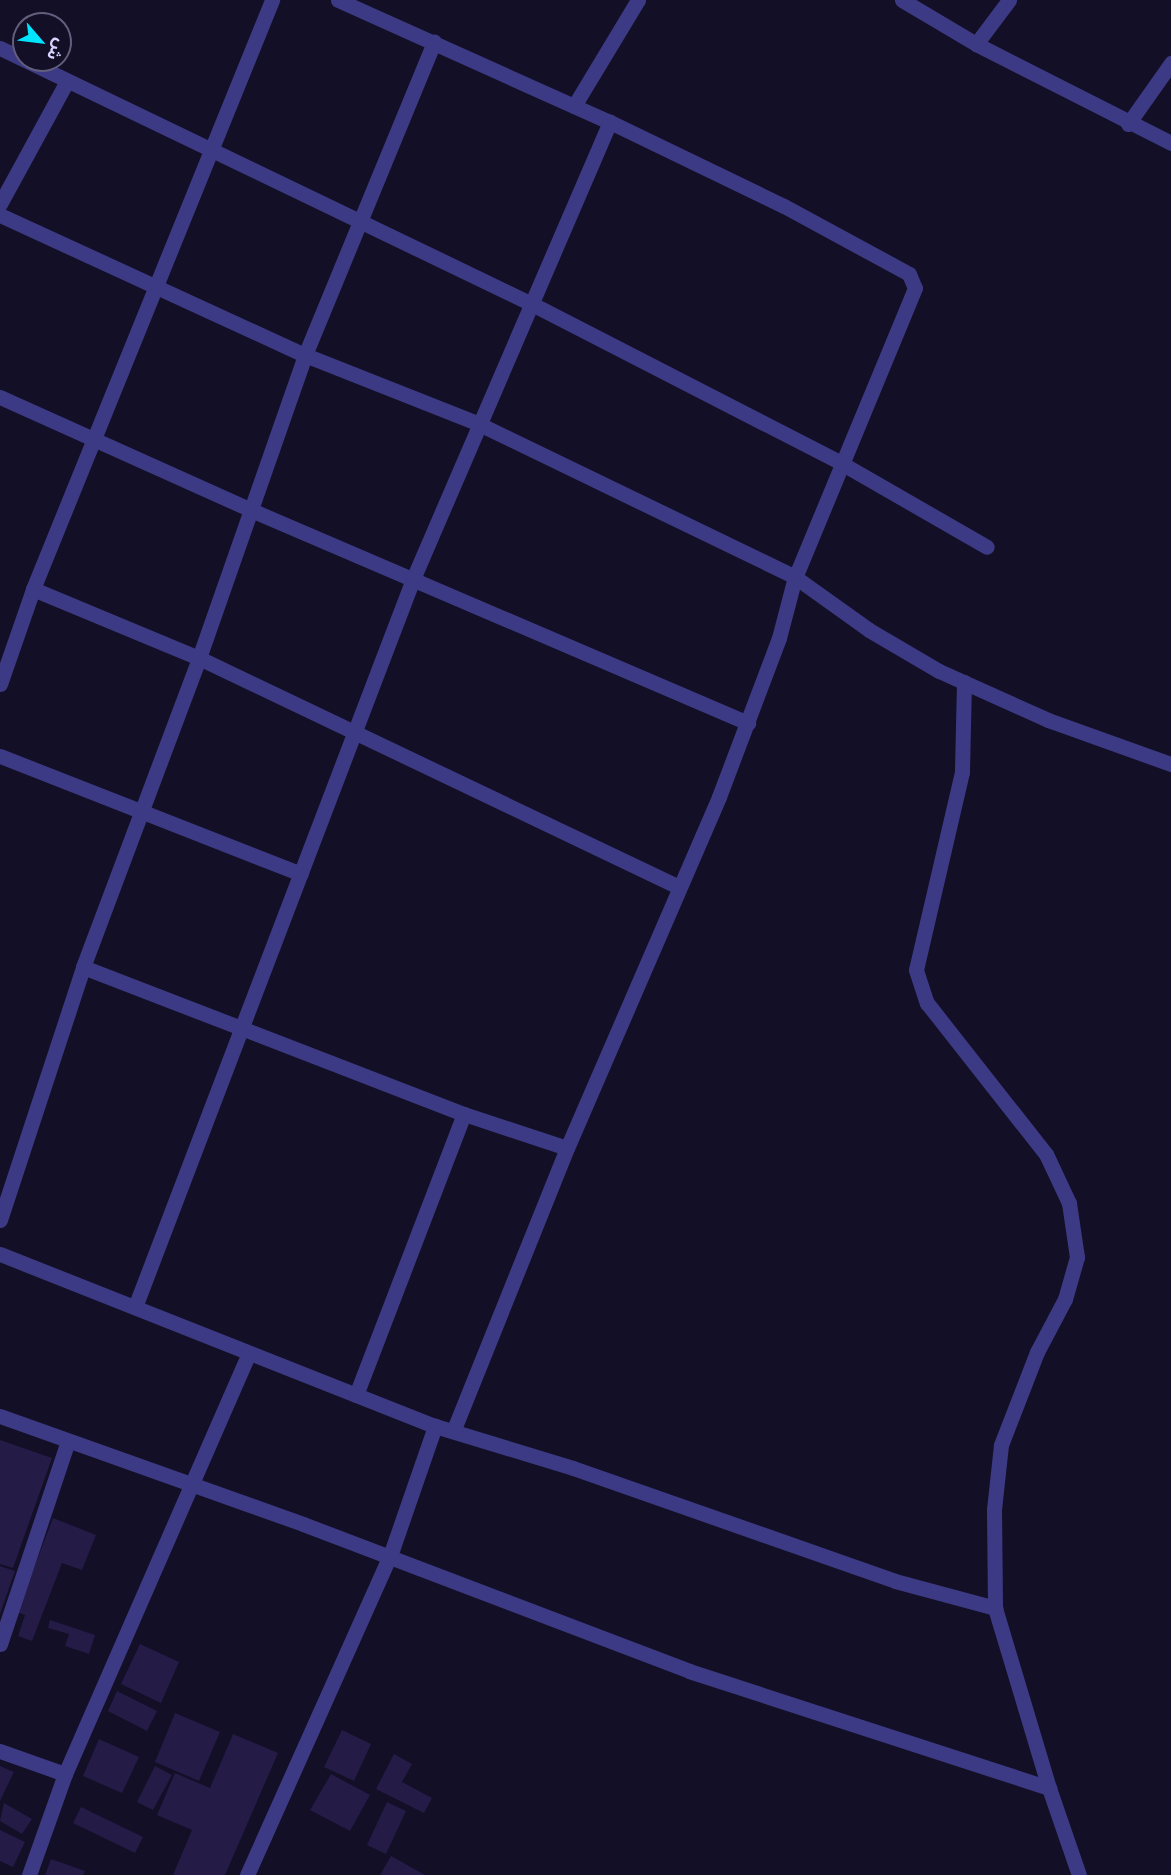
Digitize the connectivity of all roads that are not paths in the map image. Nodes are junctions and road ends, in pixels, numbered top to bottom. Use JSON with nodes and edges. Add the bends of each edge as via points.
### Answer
{"nodes":[{"id":1,"x":272,"y":0,"type":"edge"},
{"id":2,"x":338,"y":0,"type":"edge"},
{"id":3,"x":638,"y":0,"type":"edge"},
{"id":4,"x":902,"y":0,"type":"edge"},
{"id":5,"x":1009,"y":0,"type":"edge"},
{"id":6,"x":434,"y":42,"type":"junction"},
{"id":7,"x":976,"y":44,"type":"junction"},
{"id":8,"x":0,"y":48,"type":"edge"},
{"id":9,"x":1171,"y":63,"type":"edge"},
{"id":10,"x":66,"y":83,"type":"junction"},
{"id":11,"x":574,"y":106,"type":"junction"},
{"id":12,"x":610,"y":122,"type":"junction"},
{"id":13,"x":1128,"y":124,"type":"junction"},
{"id":14,"x":1171,"y":144,"type":"edge"},
{"id":15,"x":212,"y":150,"type":"junction"},
{"id":16,"x":0,"y":204,"type":"edge"},
{"id":17,"x":0,"y":215,"type":"edge"},
{"id":18,"x":359,"y":224,"type":"junction"},
{"id":19,"x":159,"y":286,"type":"junction"},
{"id":20,"x":534,"y":305,"type":"junction"},
{"id":21,"x":305,"y":355,"type":"junction"},
{"id":22,"x":0,"y":397,"type":"edge"},
{"id":23,"x":478,"y":424,"type":"junction"},
{"id":24,"x":95,"y":440,"type":"junction"},
{"id":25,"x":841,"y":463,"type":"junction"},
{"id":26,"x":251,"y":510,"type":"junction"},
{"id":27,"x":987,"y":547,"type":"dead end"},
{"id":28,"x":795,"y":577,"type":"junction"},
{"id":29,"x":413,"y":579,"type":"junction"},
{"id":30,"x":33,"y":589,"type":"junction"},
{"id":31,"x":199,"y":658,"type":"junction"},
{"id":32,"x":964,"y":682,"type":"junction"},
{"id":33,"x":0,"y":684,"type":"edge"},
{"id":34,"x":748,"y":723,"type":"junction"},
{"id":35,"x":354,"y":732,"type":"junction"},
{"id":36,"x":0,"y":756,"type":"edge"},
{"id":37,"x":1171,"y":764,"type":"edge"},
{"id":38,"x":141,"y":811,"type":"junction"},
{"id":39,"x":301,"y":874,"type":"junction"},
{"id":40,"x":679,"y":887,"type":"junction"},
{"id":41,"x":83,"y":967,"type":"junction"},
{"id":42,"x":239,"y":1030,"type":"junction"},
{"id":43,"x":464,"y":1114,"type":"junction"},
{"id":44,"x":567,"y":1148,"type":"junction"},
{"id":45,"x":0,"y":1220,"type":"edge"},
{"id":46,"x":0,"y":1254,"type":"edge"},
{"id":47,"x":135,"y":1307,"type":"junction"},
{"id":48,"x":249,"y":1353,"type":"junction"},
{"id":49,"x":356,"y":1395,"type":"junction"},
{"id":50,"x":0,"y":1416,"type":"edge"},
{"id":51,"x":435,"y":1426,"type":"junction"},
{"id":52,"x":453,"y":1431,"type":"junction"},
{"id":53,"x":68,"y":1441,"type":"junction"},
{"id":54,"x":189,"y":1486,"type":"junction"},
{"id":55,"x":390,"y":1557,"type":"junction"},
{"id":56,"x":995,"y":1608,"type":"junction"},
{"id":57,"x":0,"y":1644,"type":"edge"},
{"id":58,"x":0,"y":1751,"type":"edge"},
{"id":59,"x":65,"y":1774,"type":"junction"},
{"id":60,"x":1049,"y":1788,"type":"junction"},
{"id":61,"x":29,"y":1875,"type":"edge"},
{"id":62,"x":247,"y":1875,"type":"edge"},
{"id":63,"x":1079,"y":1875,"type":"edge"}],
"edges":[{"from":1,"to":15,"type":"street"},
{"from":2,"to":6,"type":"street"},
{"from":3,"to":11,"type":"street"},
{"from":4,"to":7,"type":"street"},
{"from":5,"to":7,"type":"street"},
{"from":6,"to":11,"type":"street"},
{"from":6,"to":18,"type":"street"},
{"from":7,"to":13,"type":"street"},
{"from":8,"to":10,"type":"street"},
{"from":9,"to":13,"type":"street"},
{"from":10,"to":15,"type":"street"},
{"from":10,"to":16,"type":"street"},
{"from":11,"to":12,"type":"street"},
{"from":12,"to":20,"type":"street"},
{"from":12,"to":25,"type":"street","via":[[784,206],[913,279],[915,288],[899,331]]},
{"from":13,"to":14,"type":"street"},
{"from":15,"to":18,"type":"street"},
{"from":15,"to":19,"type":"street"},
{"from":17,"to":19,"type":"street"},
{"from":18,"to":20,"type":"street"},
{"from":18,"to":21,"type":"street"},
{"from":19,"to":21,"type":"street"},
{"from":19,"to":24,"type":"street"},
{"from":20,"to":23,"type":"street"},
{"from":20,"to":25,"type":"street"},
{"from":21,"to":23,"type":"street"},
{"from":21,"to":26,"type":"street"},
{"from":22,"to":24,"type":"street"},
{"from":23,"to":28,"type":"street"},
{"from":23,"to":29,"type":"street"},
{"from":24,"to":26,"type":"street"},
{"from":24,"to":30,"type":"street"},
{"from":25,"to":27,"type":"street"},
{"from":25,"to":28,"type":"street"},
{"from":26,"to":29,"type":"street"},
{"from":26,"to":31,"type":"street"},
{"from":28,"to":32,"type":"street","via":[[869,630]]},
{"from":28,"to":34,"type":"street"},
{"from":29,"to":34,"type":"street"},
{"from":29,"to":35,"type":"street"},
{"from":30,"to":31,"type":"street"},
{"from":30,"to":33,"type":"street"},
{"from":31,"to":35,"type":"street"},
{"from":31,"to":38,"type":"street"},
{"from":32,"to":37,"type":"street","via":[[1048,720]]},
{"from":32,"to":56,"type":"street","via":[[962,772],[916,970],[927,1003],[949,1035],[1046,1154],[1069,1203],[1077,1257],[1065,1299],[1037,1352],[1001,1445],[994,1509]]},
{"from":34,"to":40,"type":"street"},
{"from":35,"to":39,"type":"street"},
{"from":35,"to":40,"type":"street"},
{"from":36,"to":38,"type":"street"},
{"from":38,"to":39,"type":"street"},
{"from":38,"to":41,"type":"street"},
{"from":39,"to":42,"type":"street"},
{"from":40,"to":44,"type":"street"},
{"from":41,"to":42,"type":"street"},
{"from":41,"to":45,"type":"street"},
{"from":42,"to":43,"type":"street"},
{"from":42,"to":47,"type":"street"},
{"from":43,"to":44,"type":"street"},
{"from":43,"to":49,"type":"street"},
{"from":44,"to":52,"type":"street"},
{"from":46,"to":47,"type":"street"},
{"from":47,"to":48,"type":"street"},
{"from":48,"to":49,"type":"street"},
{"from":48,"to":54,"type":"street"},
{"from":49,"to":51,"type":"street"},
{"from":50,"to":53,"type":"street"},
{"from":51,"to":52,"type":"street"},
{"from":51,"to":55,"type":"street"},
{"from":52,"to":56,"type":"street","via":[[573,1468],[895,1581]]},
{"from":53,"to":54,"type":"street"},
{"from":53,"to":57,"type":"street"},
{"from":54,"to":55,"type":"street"},
{"from":54,"to":59,"type":"street"},
{"from":55,"to":60,"type":"street","via":[[689,1671]]},
{"from":55,"to":62,"type":"street"},
{"from":56,"to":60,"type":"street"},
{"from":58,"to":59,"type":"street"},
{"from":59,"to":61,"type":"street"},
{"from":60,"to":63,"type":"street"}]}
